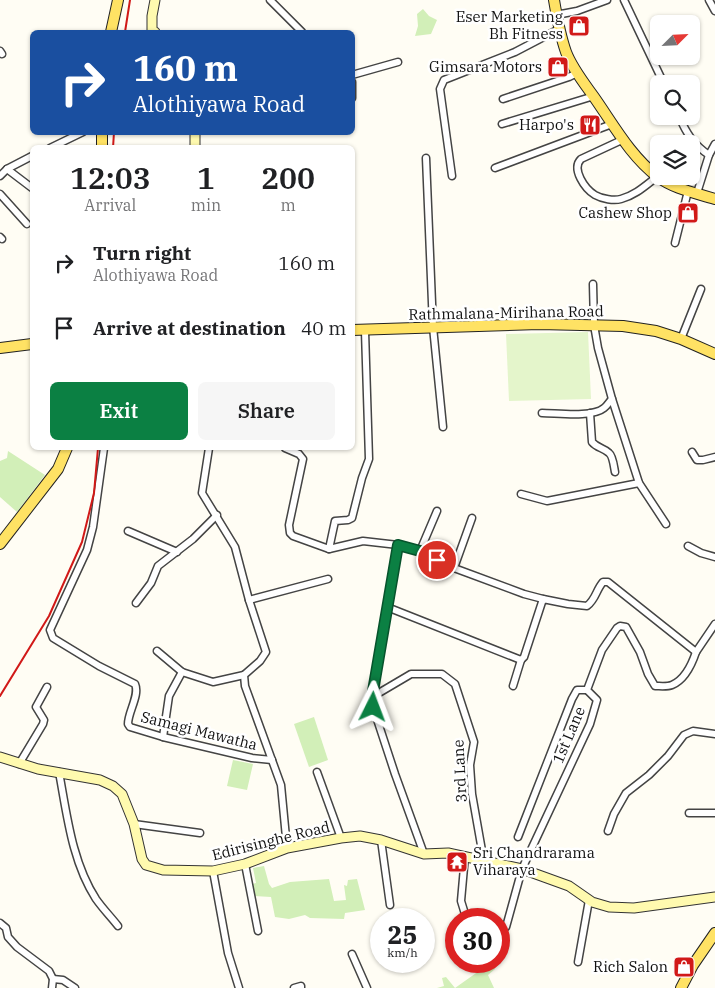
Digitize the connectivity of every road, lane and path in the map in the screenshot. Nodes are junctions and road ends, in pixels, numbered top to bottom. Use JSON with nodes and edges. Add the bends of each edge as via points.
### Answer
{"nodes":[{"id":1,"x":118,"y":0,"type":"edge"},
{"id":2,"x":155,"y":0,"type":"edge"},
{"id":3,"x":270,"y":0,"type":"edge"},
{"id":4,"x":554,"y":0,"type":"edge"},
{"id":5,"x":607,"y":0,"type":"edge"},
{"id":6,"x":624,"y":0,"type":"edge"},
{"id":7,"x":709,"y":0,"type":"edge"},
{"id":8,"x":715,"y":11,"type":"edge"},
{"id":9,"x":556,"y":15,"type":"junction"},
{"id":10,"x":559,"y":28,"type":"junction"},
{"id":11,"x":111,"y":30,"type":"edge"},
{"id":12,"x":152,"y":30,"type":"edge"},
{"id":13,"x":300,"y":30,"type":"edge"},
{"id":14,"x":398,"y":62,"type":"dead end"},
{"id":15,"x":578,"y":73,"type":"junction"},
{"id":16,"x":355,"y":74,"type":"edge"},
{"id":17,"x":660,"y":75,"type":"edge"},
{"id":18,"x":594,"y":96,"type":"junction"},
{"id":19,"x":503,"y":99,"type":"dead end"},
{"id":20,"x":502,"y":124,"type":"dead end"},
{"id":21,"x":612,"y":124,"type":"junction"},
{"id":22,"x":683,"y":125,"type":"edge"},
{"id":23,"x":77,"y":135,"type":"edge"},
{"id":24,"x":624,"y":139,"type":"junction"},
{"id":25,"x":715,"y":144,"type":"edge"},
{"id":26,"x":56,"y":145,"type":"edge"},
{"id":27,"x":709,"y":156,"type":"junction"},
{"id":28,"x":30,"y":157,"type":"edge"},
{"id":29,"x":426,"y":158,"type":"dead end"},
{"id":30,"x":496,"y":168,"type":"dead end"},
{"id":31,"x":7,"y":169,"type":"junction"},
{"id":32,"x":650,"y":170,"type":"edge"},
{"id":33,"x":0,"y":176,"type":"edge"},
{"id":34,"x":452,"y":176,"type":"dead end"},
{"id":35,"x":650,"y":183,"type":"edge"},
{"id":36,"x":677,"y":185,"type":"edge"},
{"id":37,"x":30,"y":186,"type":"edge"},
{"id":38,"x":692,"y":192,"type":"junction"},
{"id":39,"x":0,"y":194,"type":"edge"},
{"id":40,"x":715,"y":199,"type":"edge"},
{"id":41,"x":27,"y":224,"type":"dead end"},
{"id":42,"x":675,"y":243,"type":"dead end"},
{"id":43,"x":593,"y":284,"type":"dead end"},
{"id":44,"x":701,"y":289,"type":"dead end"},
{"id":45,"x":594,"y":325,"type":"junction"},
{"id":46,"x":433,"y":328,"type":"junction"},
{"id":47,"x":355,"y":330,"type":"edge"},
{"id":48,"x":365,"y":331,"type":"junction"},
{"id":49,"x":681,"y":339,"type":"junction"},
{"id":50,"x":30,"y":344,"type":"edge"},
{"id":51,"x":0,"y":348,"type":"edge"},
{"id":52,"x":715,"y":354,"type":"edge"},
{"id":53,"x":612,"y":399,"type":"junction"},
{"id":54,"x":542,"y":412,"type":"dead end"},
{"id":55,"x":590,"y":413,"type":"junction"},
{"id":56,"x":443,"y":427,"type":"dead end"},
{"id":57,"x":66,"y":450,"type":"edge"},
{"id":58,"x":104,"y":450,"type":"edge"},
{"id":59,"x":209,"y":450,"type":"edge"},
{"id":60,"x":290,"y":450,"type":"edge"},
{"id":61,"x":692,"y":452,"type":"dead end"},
{"id":62,"x":715,"y":458,"type":"edge"},
{"id":63,"x":615,"y":472,"type":"dead end"},
{"id":64,"x":639,"y":483,"type":"junction"},
{"id":65,"x":521,"y":494,"type":"dead end"},
{"id":66,"x":437,"y":511,"type":"dead end"},
{"id":67,"x":217,"y":516,"type":"junction"},
{"id":68,"x":472,"y":518,"type":"dead end"},
{"id":69,"x":666,"y":524,"type":"dead end"},
{"id":70,"x":128,"y":531,"type":"dead end"},
{"id":71,"x":0,"y":544,"type":"edge"},
{"id":72,"x":398,"y":545,"type":"junction"},
{"id":73,"x":688,"y":546,"type":"dead end"},
{"id":74,"x":329,"y":549,"type":"junction"},
{"id":75,"x":420,"y":551,"type":"junction"},
{"id":76,"x":177,"y":552,"type":"junction"},
{"id":77,"x":715,"y":557,"type":"edge"},
{"id":78,"x":454,"y":568,"type":"junction"},
{"id":79,"x":328,"y":579,"type":"dead end"},
{"id":80,"x":542,"y":598,"type":"junction"},
{"id":81,"x":249,"y":600,"type":"junction"},
{"id":82,"x":136,"y":603,"type":"dead end"},
{"id":83,"x":387,"y":607,"type":"junction"},
{"id":84,"x":715,"y":624,"type":"edge"},
{"id":85,"x":157,"y":651,"type":"dead end"},
{"id":86,"x":696,"y":652,"type":"junction"},
{"id":87,"x":521,"y":660,"type":"junction"},
{"id":88,"x":182,"y":672,"type":"junction"},
{"id":89,"x":244,"y":675,"type":"junction"},
{"id":90,"x":513,"y":686,"type":"dead end"},
{"id":91,"x":47,"y":687,"type":"dead end"},
{"id":92,"x":587,"y":690,"type":"junction"},
{"id":93,"x":372,"y":697,"type":"junction"},
{"id":94,"x":715,"y":734,"type":"edge"},
{"id":95,"x":163,"y":737,"type":"junction"},
{"id":96,"x":0,"y":757,"type":"edge"},
{"id":97,"x":272,"y":760,"type":"junction"},
{"id":98,"x":19,"y":764,"type":"junction"},
{"id":99,"x":59,"y":772,"type":"junction"},
{"id":100,"x":317,"y":772,"type":"dead end"},
{"id":101,"x":689,"y":813,"type":"dead end"},
{"id":102,"x":715,"y":813,"type":"edge"},
{"id":103,"x":134,"y":824,"type":"junction"},
{"id":104,"x":608,"y":831,"type":"dead end"},
{"id":105,"x":200,"y":833,"type":"dead end"},
{"id":106,"x":518,"y":837,"type":"dead end"},
{"id":107,"x":341,"y":838,"type":"junction"},
{"id":108,"x":381,"y":840,"type":"junction"},
{"id":109,"x":287,"y":848,"type":"junction"},
{"id":110,"x":424,"y":854,"type":"junction"},
{"id":111,"x":466,"y":856,"type":"junction"},
{"id":112,"x":484,"y":862,"type":"junction"},
{"id":113,"x":245,"y":864,"type":"junction"},
{"id":114,"x":522,"y":869,"type":"junction"},
{"id":115,"x":213,"y":872,"type":"junction"},
{"id":116,"x":715,"y":897,"type":"edge"},
{"id":117,"x":589,"y":900,"type":"junction"},
{"id":118,"x":390,"y":905,"type":"dead end"},
{"id":119,"x":463,"y":908,"type":"edge"},
{"id":120,"x":510,"y":912,"type":"edge"},
{"id":121,"x":0,"y":923,"type":"edge"},
{"id":122,"x":118,"y":926,"type":"dead end"},
{"id":123,"x":258,"y":931,"type":"dead end"},
{"id":124,"x":715,"y":933,"type":"edge"},
{"id":125,"x":352,"y":954,"type":"dead end"},
{"id":126,"x":578,"y":962,"type":"dead end"},
{"id":127,"x":53,"y":979,"type":"junction"},
{"id":128,"x":52,"y":988,"type":"edge"},
{"id":129,"x":75,"y":988,"type":"edge"},
{"id":130,"x":238,"y":988,"type":"edge"},
{"id":131,"x":294,"y":988,"type":"edge"},
{"id":132,"x":301,"y":988,"type":"edge"},
{"id":133,"x":367,"y":988,"type":"edge"},
{"id":134,"x":681,"y":988,"type":"edge"}],
"edges":[{"from":1,"to":11,"type":"main road"},
{"from":2,"to":12,"type":"main road"},
{"from":3,"to":13,"type":"street"},
{"from":4,"to":9,"type":"main road"},
{"from":5,"to":9,"type":"street"},
{"from":6,"to":17,"type":"street"},
{"from":7,"to":8,"type":"street"},
{"from":9,"to":10,"type":"main road"},
{"from":10,"to":15,"type":"main road","via":[[566,53]]},
{"from":10,"to":34,"type":"street","via":[[515,52],[444,80],[440,89]]},
{"from":14,"to":16,"type":"street"},
{"from":15,"to":18,"type":"main road"},
{"from":15,"to":19,"type":"street"},
{"from":18,"to":20,"type":"street"},
{"from":18,"to":21,"type":"main road"},
{"from":21,"to":24,"type":"main road"},
{"from":21,"to":30,"type":"street"},
{"from":22,"to":27,"type":"street","via":[[697,147]]},
{"from":23,"to":26,"type":"street"},
{"from":24,"to":32,"type":"main road"},
{"from":24,"to":35,"type":"street","via":[[578,163],[584,183],[594,195],[620,200]]},
{"from":25,"to":27,"type":"street"},
{"from":27,"to":38,"type":"street"},
{"from":28,"to":31,"type":"street"},
{"from":29,"to":46,"type":"street"},
{"from":31,"to":33,"type":"street"},
{"from":31,"to":37,"type":"street"},
{"from":36,"to":38,"type":"main road"},
{"from":38,"to":40,"type":"main road"},
{"from":38,"to":42,"type":"street"},
{"from":39,"to":41,"type":"street"},
{"from":43,"to":45,"type":"street"},
{"from":44,"to":49,"type":"street"},
{"from":45,"to":46,"type":"main road","name":"Rathmalana-Mirihana Road"},
{"from":45,"to":49,"type":"main road","name":"Rathmalana-Mirihana Road","via":[[656,331]]},
{"from":45,"to":53,"type":"street"},
{"from":46,"to":48,"type":"main road","name":"Rathmalana-Mirihana Road"},
{"from":46,"to":56,"type":"street"},
{"from":47,"to":48,"type":"main road","name":"Rathmalana-Mirihana Road"},
{"from":48,"to":74,"type":"street","via":[[369,459],[352,518],[335,521]]},
{"from":49,"to":52,"type":"main road","name":"Rathmalana-Mirihana Road"},
{"from":50,"to":51,"type":"main road"},
{"from":53,"to":55,"type":"street","via":[[598,412]]},
{"from":53,"to":64,"type":"street"},
{"from":54,"to":55,"type":"street"},
{"from":55,"to":63,"type":"street","via":[[592,442],[611,454]]},
{"from":57,"to":71,"type":"main road","via":[[58,468]]},
{"from":58,"to":95,"type":"street","name":"Samagi Mawatha","via":[[88,550],[50,634],[135,684],[128,724]]},
{"from":59,"to":67,"type":"street","via":[[202,493]]},
{"from":60,"to":74,"type":"street","via":[[303,459],[289,524],[290,533]]},
{"from":61,"to":62,"type":"street","via":[[697,460]]},
{"from":64,"to":65,"type":"street","via":[[547,501]]},
{"from":64,"to":69,"type":"street"},
{"from":66,"to":75,"type":"street"},
{"from":67,"to":76,"type":"street"},
{"from":67,"to":81,"type":"street","via":[[235,547]]},
{"from":68,"to":78,"type":"street"},
{"from":70,"to":76,"type":"street"},
{"from":72,"to":74,"type":"street","via":[[363,541]]},
{"from":72,"to":75,"type":"street"},
{"from":72,"to":83,"type":"street"},
{"from":73,"to":77,"type":"street"},
{"from":75,"to":78,"type":"street"},
{"from":76,"to":82,"type":"street","via":[[158,566],[151,583]]},
{"from":78,"to":80,"type":"street"},
{"from":79,"to":81,"type":"street"},
{"from":80,"to":86,"type":"street","via":[[587,606],[593,601],[599,586],[608,582]]},
{"from":80,"to":87,"type":"street"},
{"from":81,"to":89,"type":"street","via":[[266,652]]},
{"from":83,"to":87,"type":"street"},
{"from":83,"to":93,"type":"street"},
{"from":84,"to":86,"type":"street"},
{"from":85,"to":88,"type":"street"},
{"from":86,"to":92,"type":"street","name":"1st Lane","via":[[677,681],[670,686],[655,686],[626,627],[620,626],[602,650]]},
{"from":87,"to":90,"type":"street"},
{"from":88,"to":89,"type":"street","via":[[213,682]]},
{"from":88,"to":95,"type":"street","via":[[169,696]]},
{"from":89,"to":97,"type":"street"},
{"from":91,"to":98,"type":"street","via":[[36,707],[43,724]]},
{"from":92,"to":106,"type":"street","via":[[577,690],[572,699]]},
{"from":92,"to":114,"type":"street","name":"1st Lane","via":[[597,700],[590,724]]},
{"from":93,"to":110,"type":"street"},
{"from":93,"to":112,"type":"street","name":"3rd Lane","via":[[412,674],[442,674],[455,684],[474,742],[470,765],[472,794]]},
{"from":94,"to":104,"type":"street","via":[[693,731],[684,735],[668,756],[626,794]]},
{"from":95,"to":97,"type":"street","name":"Samagi Mawatha"},
{"from":96,"to":98,"type":"main road","name":"Edirisinghe Road"},
{"from":97,"to":109,"type":"street","via":[[281,786]]},
{"from":98,"to":99,"type":"main road","name":"Edirisinghe Road"},
{"from":99,"to":103,"type":"main road","name":"Edirisinghe Road","via":[[100,780],[113,786],[122,794]]},
{"from":99,"to":122,"type":"street","via":[[71,836],[84,874],[96,899]]},
{"from":100,"to":107,"type":"street"},
{"from":101,"to":102,"type":"street"},
{"from":103,"to":105,"type":"street"},
{"from":103,"to":115,"type":"main road","name":"Edirisinghe Road","via":[[146,865],[163,870]]},
{"from":107,"to":108,"type":"main road","name":"Edirisinghe Road","via":[[360,836]]},
{"from":107,"to":109,"type":"main road","name":"Edirisinghe Road"},
{"from":108,"to":110,"type":"main road","name":"Edirisinghe Road"},
{"from":108,"to":118,"type":"street"},
{"from":109,"to":113,"type":"main road","name":"Edirisinghe Road"},
{"from":110,"to":111,"type":"main road","name":"Edirisinghe Road"},
{"from":111,"to":112,"type":"main road","name":"Edirisinghe Road"},
{"from":111,"to":119,"type":"street","via":[[461,901]]},
{"from":112,"to":114,"type":"main road","name":"Edirisinghe Road"},
{"from":113,"to":115,"type":"main road","name":"Edirisinghe Road"},
{"from":113,"to":123,"type":"street"},
{"from":114,"to":117,"type":"main road","name":"Edirisinghe Road","via":[[569,886]]},
{"from":114,"to":120,"type":"street"},
{"from":115,"to":130,"type":"street"},
{"from":116,"to":117,"type":"main road","name":"Edirisinghe Road","via":[[634,908],[610,907]]},
{"from":117,"to":126,"type":"street"},
{"from":121,"to":127,"type":"street","via":[[17,947],[49,971]]},
{"from":124,"to":134,"type":"main road"},
{"from":125,"to":133,"type":"street"},
{"from":127,"to":128,"type":"street"},
{"from":127,"to":129,"type":"street","via":[[63,980]]},
{"from":131,"to":132,"type":"street"}]}
